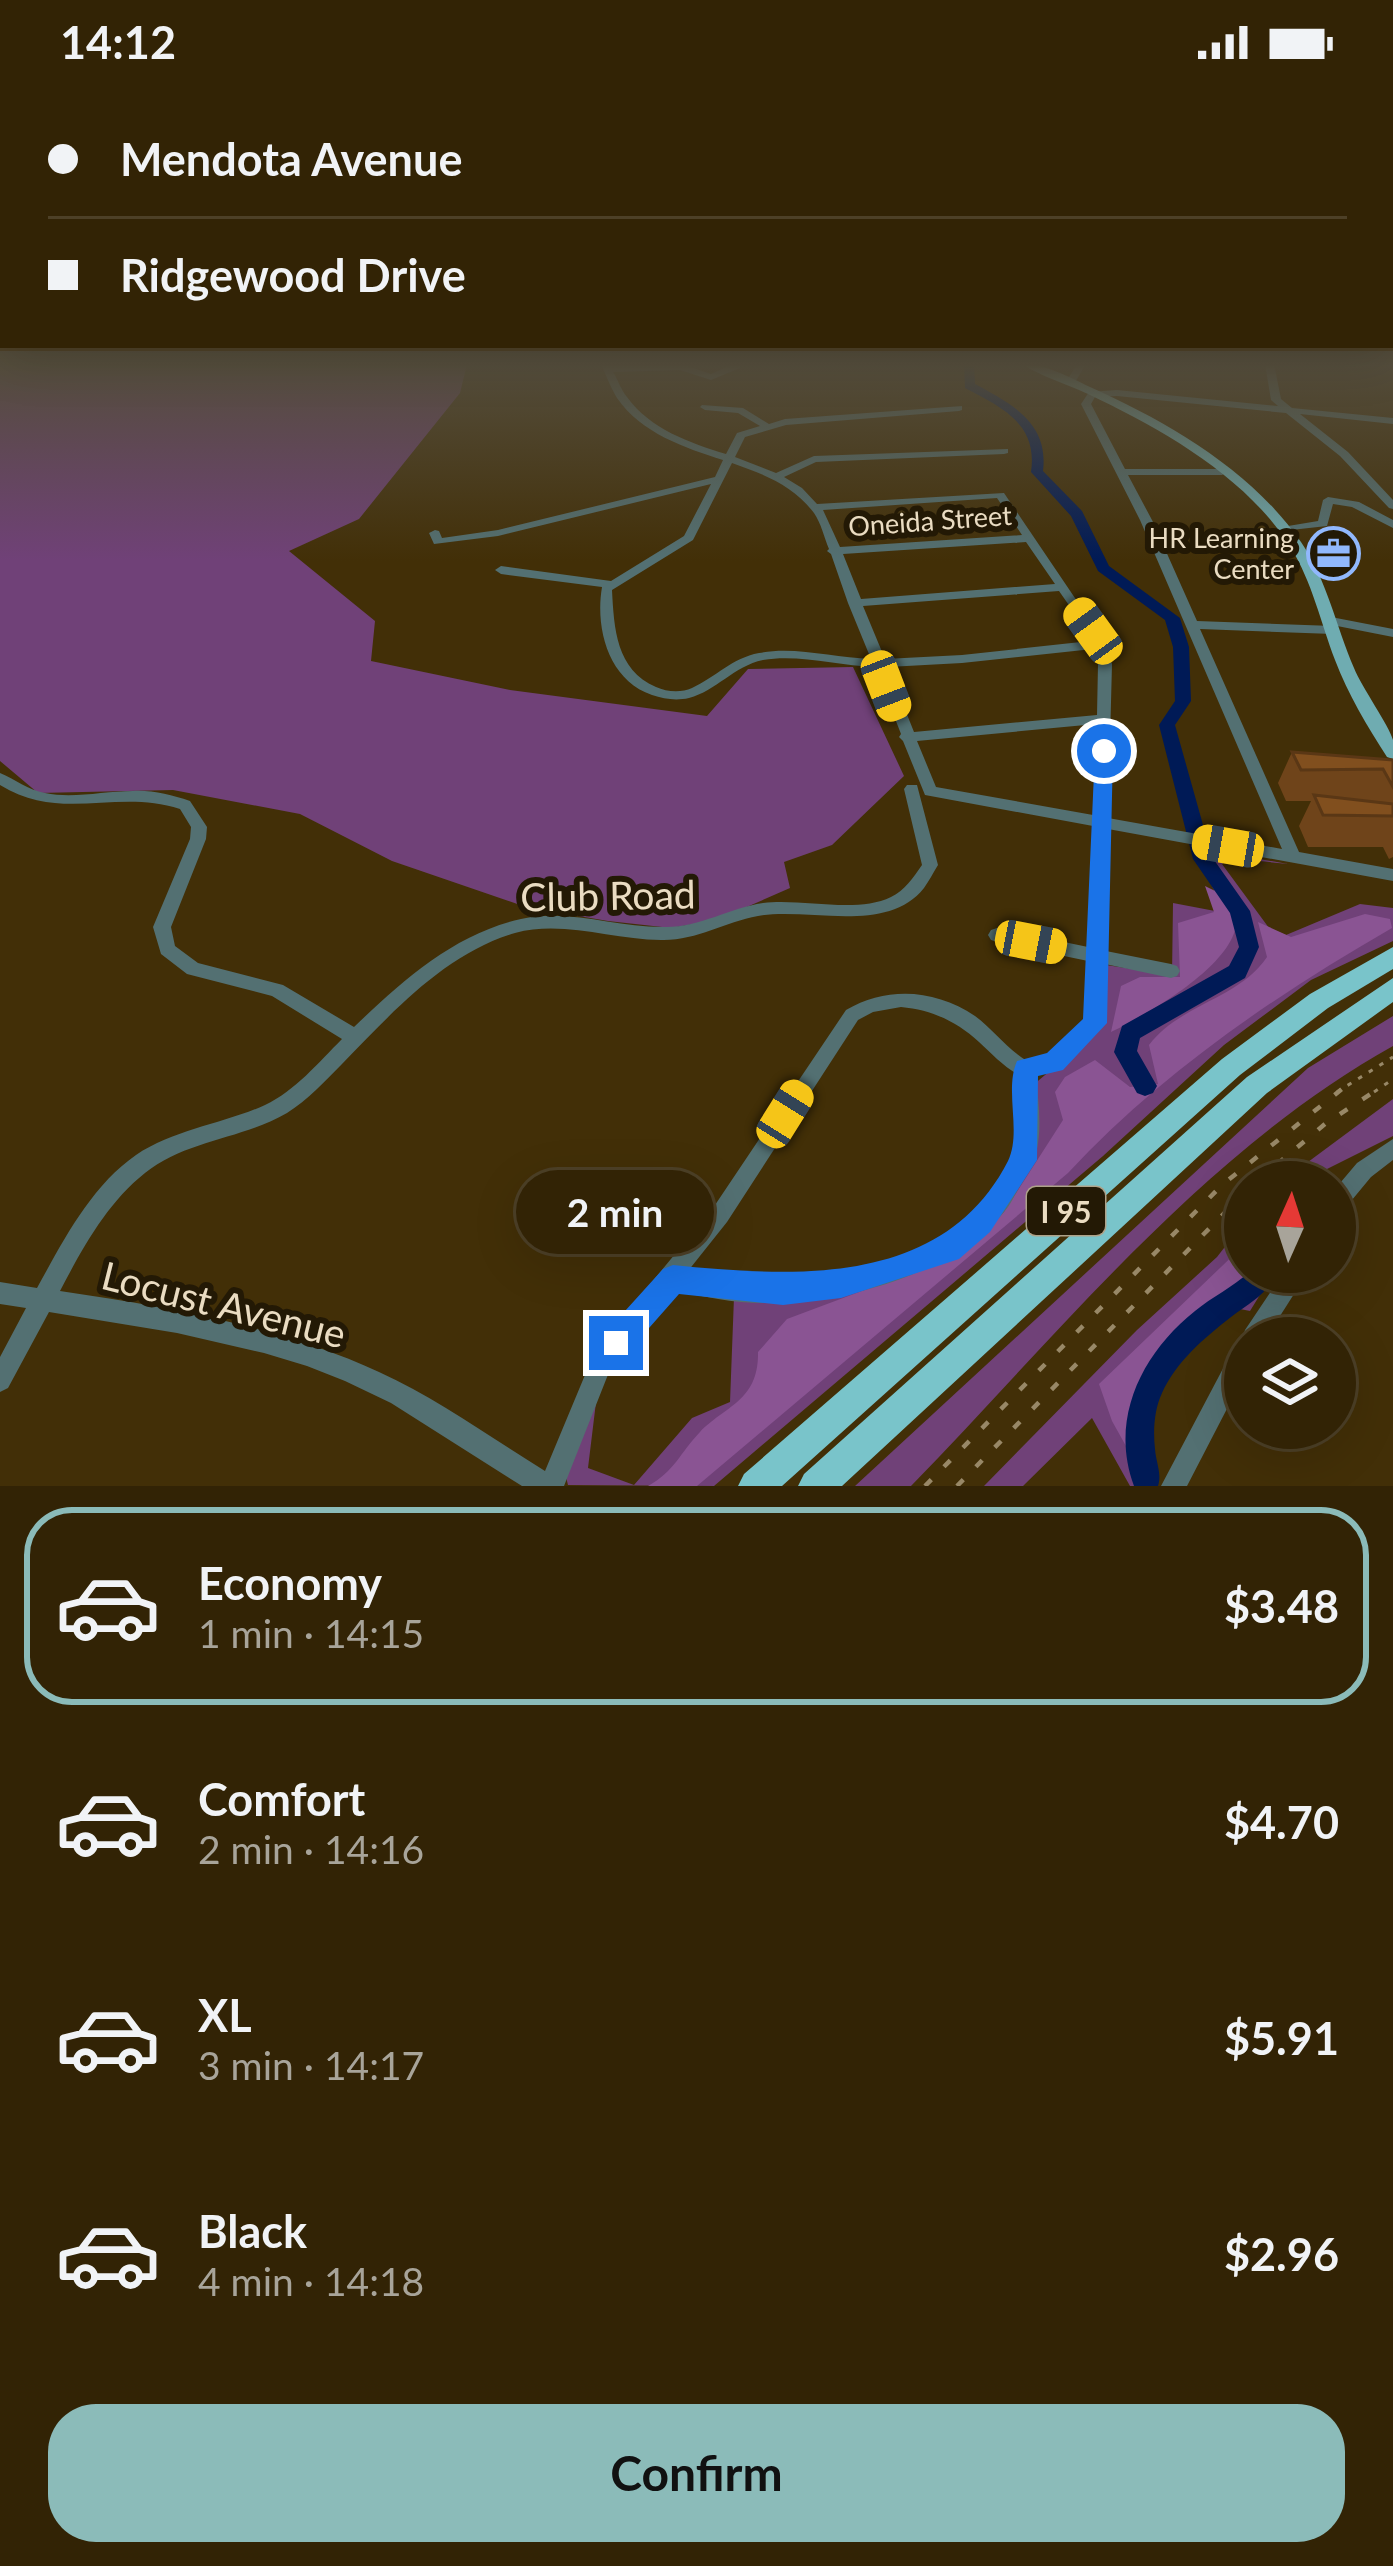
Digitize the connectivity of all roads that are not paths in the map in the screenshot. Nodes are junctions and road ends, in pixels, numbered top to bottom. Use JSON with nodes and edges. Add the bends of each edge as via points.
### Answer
{"nodes":[{"id":1,"x":656,"y":429,"type":"edge"},
{"id":2,"x":756,"y":429,"type":"edge"},
{"id":3,"x":1100,"y":429,"type":"edge"},
{"id":4,"x":1151,"y":429,"type":"edge"},
{"id":5,"x":1311,"y":429,"type":"edge"},
{"id":6,"x":1004,"y":451,"type":"dead end"},
{"id":7,"x":729,"y":462,"type":"junction"},
{"id":8,"x":1123,"y":472,"type":"junction"},
{"id":9,"x":1222,"y":472,"type":"junction"},
{"id":10,"x":774,"y":478,"type":"junction"},
{"id":11,"x":716,"y":479,"type":"junction"},
{"id":12,"x":1393,"y":506,"type":"edge"},
{"id":13,"x":816,"y":507,"type":"junction"},
{"id":14,"x":1393,"y":525,"type":"edge"},
{"id":15,"x":1286,"y":530,"type":"junction"},
{"id":16,"x":435,"y":532,"type":"dead end"},
{"id":17,"x":1030,"y":538,"type":"junction"},
{"id":18,"x":833,"y":550,"type":"junction"},
{"id":19,"x":501,"y":570,"type":"dead end"},
{"id":20,"x":610,"y":584,"type":"junction"},
{"id":21,"x":1062,"y":587,"type":"junction"},
{"id":22,"x":854,"y":603,"type":"junction"},
{"id":23,"x":1190,"y":625,"type":"junction"},
{"id":24,"x":1332,"y":626,"type":"junction"},
{"id":25,"x":1393,"y":633,"type":"edge"},
{"id":26,"x":1100,"y":644,"type":"junction"},
{"id":27,"x":877,"y":664,"type":"junction"},
{"id":28,"x":1105,"y":719,"type":"junction"},
{"id":29,"x":906,"y":737,"type":"junction"},
{"id":30,"x":1393,"y":753,"type":"edge"},
{"id":31,"x":0,"y":778,"type":"edge"},
{"id":32,"x":912,"y":789,"type":"dead end"},
{"id":33,"x":1102,"y":824,"type":"junction"},
{"id":34,"x":1294,"y":858,"type":"junction"},
{"id":35,"x":1393,"y":874,"type":"edge"},
{"id":36,"x":997,"y":935,"type":"dead end"},
{"id":37,"x":1101,"y":956,"type":"junction"},
{"id":38,"x":1393,"y":957,"type":"edge"},
{"id":39,"x":1171,"y":971,"type":"dead end"},
{"id":40,"x":1393,"y":988,"type":"edge"},
{"id":41,"x":356,"y":1038,"type":"junction"},
{"id":42,"x":1026,"y":1069,"type":"junction"},
{"id":43,"x":1393,"y":1148,"type":"edge"},
{"id":44,"x":1356,"y":1180,"type":"edge"},
{"id":45,"x":673,"y":1279,"type":"junction"},
{"id":46,"x":0,"y":1293,"type":"edge"},
{"id":47,"x":46,"y":1300,"type":"junction"},
{"id":48,"x":0,"y":1380,"type":"edge"},
{"id":49,"x":1224,"y":1390,"type":"edge"},
{"id":50,"x":548,"y":1486,"type":"edge"},
{"id":51,"x":756,"y":1486,"type":"edge"},
{"id":52,"x":816,"y":1486,"type":"edge"},
{"id":53,"x":1174,"y":1486,"type":"edge"}],
"edges":[{"from":1,"to":7,"type":"street"},
{"from":2,"to":7,"type":"street","via":[[741,435]]},
{"from":3,"to":8,"type":"street"},
{"from":4,"to":9,"type":"main road"},
{"from":5,"to":12,"type":"street"},
{"from":6,"to":10,"type":"street","via":[[814,459]]},
{"from":7,"to":10,"type":"street"},
{"from":7,"to":11,"type":"street"},
{"from":8,"to":9,"type":"street"},
{"from":8,"to":23,"type":"street"},
{"from":9,"to":15,"type":"main road"},
{"from":10,"to":13,"type":"street","via":[[804,490]]},
{"from":11,"to":16,"type":"street","via":[[498,533],[438,542]]},
{"from":11,"to":20,"type":"street","via":[[684,543]]},
{"from":13,"to":17,"type":"street","via":[[994,494]]},
{"from":13,"to":18,"type":"street"},
{"from":14,"to":15,"type":"street","via":[[1328,500],[1322,524]]},
{"from":15,"to":24,"type":"main road"},
{"from":17,"to":18,"type":"street","name":"Oneida Street"},
{"from":17,"to":21,"type":"street"},
{"from":18,"to":22,"type":"street"},
{"from":19,"to":20,"type":"street"},
{"from":20,"to":27,"type":"street","via":[[610,648],[626,674],[654,692],[692,694],[765,656]]},
{"from":21,"to":22,"type":"street"},
{"from":21,"to":26,"type":"street"},
{"from":22,"to":27,"type":"street"},
{"from":23,"to":24,"type":"street"},
{"from":23,"to":34,"type":"street"},
{"from":24,"to":25,"type":"street"},
{"from":24,"to":30,"type":"main road","via":[[1352,682]]},
{"from":26,"to":27,"type":"street"},
{"from":26,"to":28,"type":"street"},
{"from":27,"to":29,"type":"street"},
{"from":28,"to":29,"type":"street"},
{"from":28,"to":33,"type":"street"},
{"from":29,"to":33,"type":"street","via":[[930,790]]},
{"from":31,"to":41,"type":"street","via":[[35,801],[160,798],[185,805],[198,839],[162,927],[167,949],[194,969],[277,990]]},
{"from":32,"to":41,"type":"street","name":"Club Road","via":[[930,865],[901,900],[866,911],[763,909],[678,934],[572,921],[520,925],[453,955]]},
{"from":33,"to":34,"type":"street"},
{"from":33,"to":37,"type":"street"},
{"from":34,"to":35,"type":"street"},
{"from":36,"to":37,"type":"street"},
{"from":37,"to":39,"type":"street"},
{"from":37,"to":42,"type":"street","via":[[1092,1031],[1054,1062]]},
{"from":38,"to":51,"type":"highway","number":"I 95","via":[[1231,1066]]},
{"from":40,"to":52,"type":"highway","number":"I 95","via":[[1257,1085]]},
{"from":41,"to":47,"type":"street","name":"Club Road","via":[[272,1111],[158,1152],[129,1173]]},
{"from":42,"to":45,"type":"street","via":[[1024,1160],[980,1223],[949,1250],[821,1287]]},
{"from":42,"to":45,"type":"street","via":[[937,1006],[893,998],[863,1006]]},
{"from":43,"to":44,"type":"street"},
{"from":45,"to":50,"type":"street","via":[[603,1359]]},
{"from":46,"to":47,"type":"street","name":"Locust Avenue"},
{"from":47,"to":48,"type":"street","name":"Club Road"},
{"from":47,"to":50,"type":"street","name":"Locust Avenue","via":[[210,1329],[347,1369]]},
{"from":49,"to":53,"type":"street"}]}
